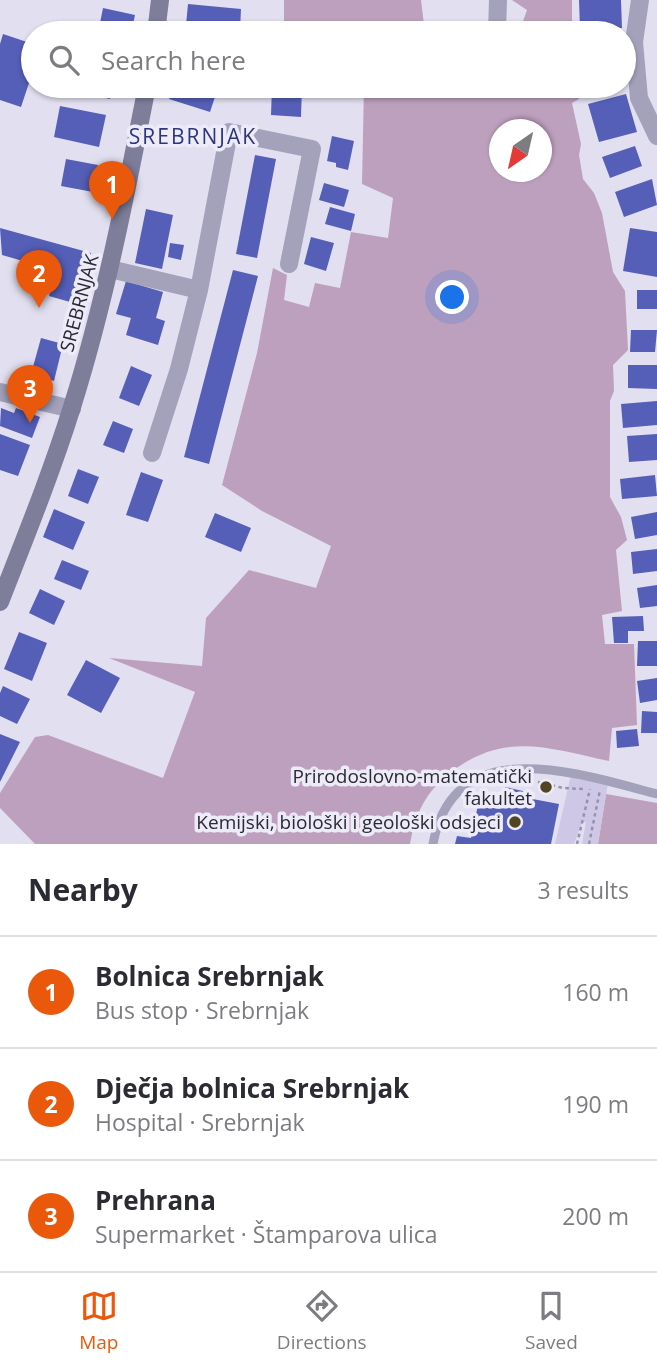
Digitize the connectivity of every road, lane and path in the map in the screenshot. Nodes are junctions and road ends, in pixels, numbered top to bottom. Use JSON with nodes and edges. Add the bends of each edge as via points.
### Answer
{"nodes":[{"id":1,"x":160,"y":0,"type":"edge"},
{"id":2,"x":498,"y":0,"type":"edge"},
{"id":3,"x":640,"y":0,"type":"edge"},
{"id":4,"x":157,"y":21,"type":"edge"},
{"id":5,"x":497,"y":21,"type":"edge"},
{"id":6,"x":636,"y":34,"type":"edge"},
{"id":7,"x":636,"y":56,"type":"edge"},
{"id":8,"x":145,"y":98,"type":"edge"},
{"id":9,"x":657,"y":136,"type":"edge"},
{"id":10,"x":289,"y":264,"type":"dead end"},
{"id":11,"x":110,"y":269,"type":"junction"},
{"id":12,"x":199,"y":289,"type":"junction"},
{"id":13,"x":0,"y":392,"type":"edge"},
{"id":14,"x":72,"y":409,"type":"junction"},
{"id":15,"x":152,"y":453,"type":"dead end"},
{"id":16,"x":0,"y":602,"type":"edge"},
{"id":17,"x":536,"y":775,"type":"dead end"},
{"id":18,"x":590,"y":789,"type":"junction"},
{"id":19,"x":600,"y":790,"type":"junction"},
{"id":20,"x":607,"y":791,"type":"dead end"},
{"id":21,"x":657,"y":794,"type":"edge"},
{"id":22,"x":433,"y":844,"type":"edge"},
{"id":23,"x":577,"y":844,"type":"edge"},
{"id":24,"x":589,"y":844,"type":"edge"}],
"edges":[{"from":1,"to":4,"type":"main road"},
{"from":2,"to":5,"type":"street"},
{"from":3,"to":6,"type":"street"},
{"from":7,"to":9,"type":"street","via":[[639,98]]},
{"from":8,"to":11,"type":"main road","name":"SREBRNJAK"},
{"from":10,"to":12,"type":"street","via":[[312,149],[229,132]]},
{"from":11,"to":12,"type":"street"},
{"from":11,"to":14,"type":"main road","name":"SREBRNJAK"},
{"from":12,"to":15,"type":"street"},
{"from":13,"to":14,"type":"street"},
{"from":14,"to":16,"type":"main road","name":"SREBRNJAK"},
{"from":17,"to":18,"type":"path","via":[[535,782]]},
{"from":18,"to":19,"type":"path"},
{"from":18,"to":23,"type":"path"},
{"from":19,"to":20,"type":"path"},
{"from":19,"to":24,"type":"path"},
{"from":21,"to":22,"type":"lane","via":[[537,768],[498,769],[454,796],[443,811]]}]}
